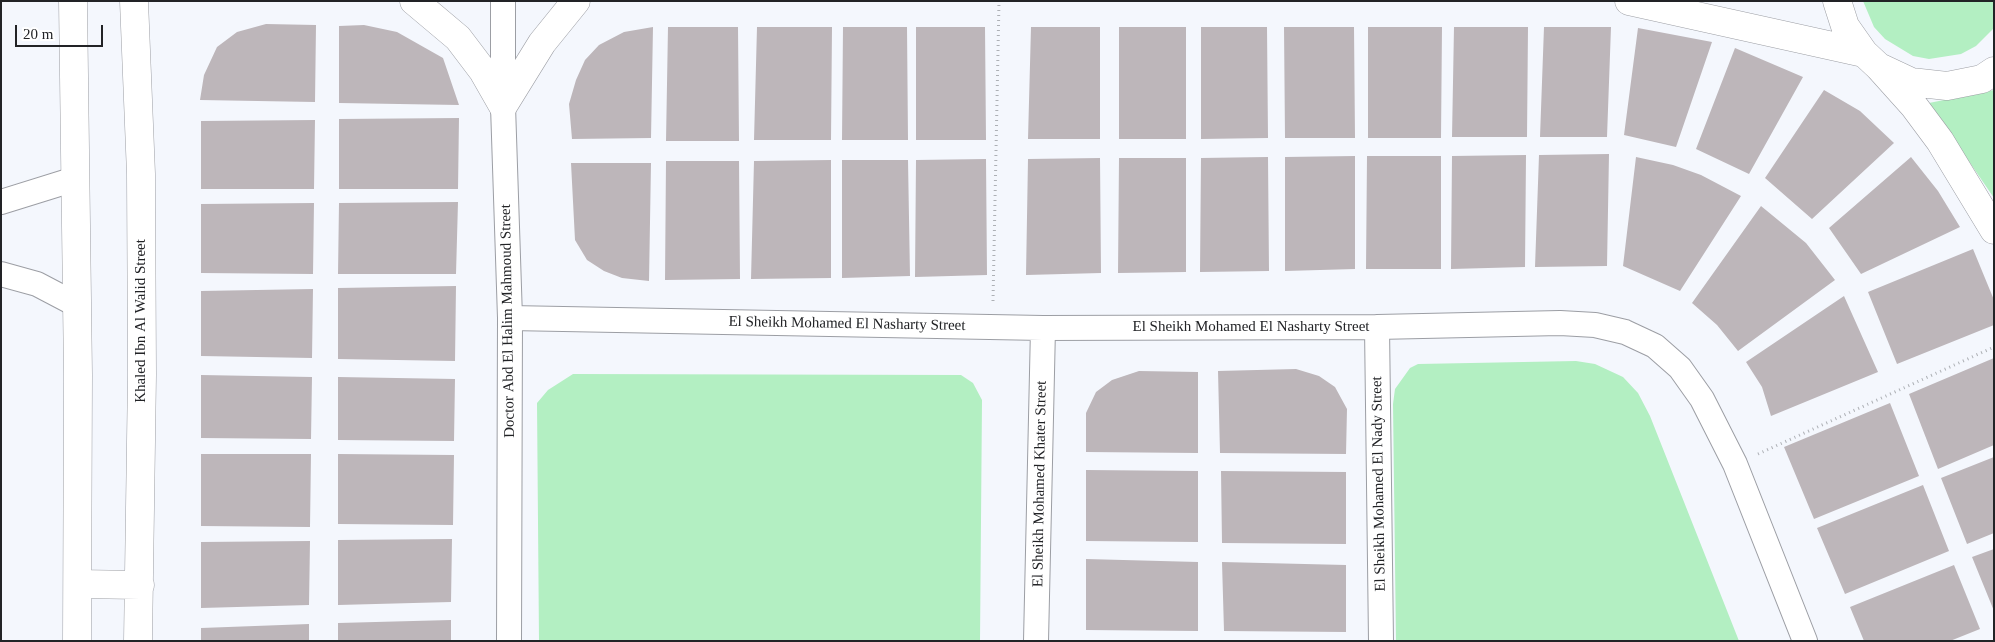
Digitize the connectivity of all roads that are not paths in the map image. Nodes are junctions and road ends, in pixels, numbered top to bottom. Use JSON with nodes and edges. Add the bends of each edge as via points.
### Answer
{"nodes":[{"id":1,"x":73,"y":1,"type":"edge"},
{"id":2,"x":134,"y":1,"type":"edge"},
{"id":3,"x":414,"y":1,"type":"edge"},
{"id":4,"x":503,"y":1,"type":"edge"},
{"id":5,"x":576,"y":1,"type":"edge"},
{"id":6,"x":1630,"y":1,"type":"edge"},
{"id":7,"x":1837,"y":1,"type":"edge"},
{"id":8,"x":1871,"y":60,"type":"junction"},
{"id":9,"x":1994,"y":71,"type":"edge"},
{"id":10,"x":503,"y":106,"type":"junction"},
{"id":11,"x":76,"y":179,"type":"junction"},
{"id":12,"x":1,"y":202,"type":"edge"},
{"id":13,"x":1994,"y":230,"type":"edge"},
{"id":14,"x":1,"y":274,"type":"edge"},
{"id":15,"x":77,"y":305,"type":"junction"},
{"id":16,"x":510,"y":318,"type":"junction"},
{"id":17,"x":1377,"y":327,"type":"junction"},
{"id":18,"x":1043,"y":328,"type":"junction"},
{"id":19,"x":78,"y":584,"type":"junction"},
{"id":20,"x":140,"y":585,"type":"junction"},
{"id":21,"x":77,"y":641,"type":"edge"},
{"id":22,"x":138,"y":641,"type":"edge"},
{"id":23,"x":509,"y":641,"type":"edge"},
{"id":24,"x":1036,"y":641,"type":"edge"},
{"id":25,"x":1382,"y":641,"type":"edge"},
{"id":26,"x":1805,"y":641,"type":"edge"}],
"edges":[{"from":1,"to":11,"type":"street"},
{"from":2,"to":20,"type":"street","name":"Khaled Ibn Al Walid Street","via":[[141,174]]},
{"from":3,"to":10,"type":"street","via":[[458,38],[483,71]]},
{"from":4,"to":10,"type":"street","name":"Doctor Abd El Halim Mahmoud Street"},
{"from":5,"to":10,"type":"street","via":[[542,43]]},
{"from":6,"to":8,"type":"street"},
{"from":7,"to":8,"type":"street","via":[[1845,26]]},
{"from":8,"to":9,"type":"street","via":[[1911,82],[1947,86],[1982,79]]},
{"from":8,"to":13,"type":"street","via":[[1914,106],[1940,141]]},
{"from":10,"to":16,"type":"street","name":"Doctor Abd El Halim Mahmoud Street"},
{"from":11,"to":12,"type":"street"},
{"from":11,"to":15,"type":"street"},
{"from":14,"to":15,"type":"street","via":[[37,284]]},
{"from":15,"to":19,"type":"street"},
{"from":16,"to":18,"type":"street","name":"El Sheikh Mohamed El Nasharty Street"},
{"from":16,"to":23,"type":"street","name":"Doctor Abd El Halim Mahmoud Street"},
{"from":17,"to":18,"type":"street","name":"El Sheikh Mohamed El Nasharty Street"},
{"from":17,"to":25,"type":"street","name":"El Sheikh Mohamed El Nady Street"},
{"from":17,"to":26,"type":"street","name":"El Sheikh Mohamed El Nasharty Street","via":[[1595,325],[1625,332],[1655,346],[1680,368],[1702,399],[1735,464]]},
{"from":18,"to":24,"type":"street","name":"El Sheikh Mohamed Khater Street"},
{"from":19,"to":20,"type":"street"},
{"from":19,"to":21,"type":"street"},
{"from":20,"to":22,"type":"street","name":"Khaled Ibn Al Walid Street"}]}
